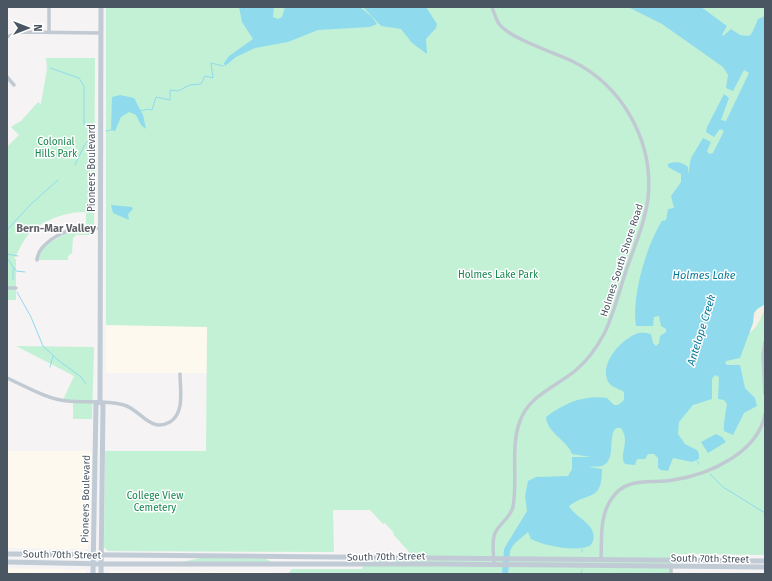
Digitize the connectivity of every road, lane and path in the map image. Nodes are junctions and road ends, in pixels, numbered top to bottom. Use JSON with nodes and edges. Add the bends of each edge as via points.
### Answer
{"nodes":[{"id":1,"x":49,"y":7,"type":"edge"},
{"id":2,"x":101,"y":7,"type":"edge"},
{"id":3,"x":492,"y":7,"type":"edge"},
{"id":4,"x":48,"y":32,"type":"junction"},
{"id":5,"x":101,"y":33,"type":"junction"},
{"id":6,"x":7,"y":37,"type":"edge"},
{"id":7,"x":7,"y":78,"type":"edge"},
{"id":8,"x":14,"y":85,"type":"dead end"},
{"id":9,"x":100,"y":228,"type":"junction"},
{"id":10,"x":37,"y":260,"type":"dead end"},
{"id":11,"x":7,"y":288,"type":"edge"},
{"id":12,"x":16,"y":288,"type":"dead end"},
{"id":13,"x":765,"y":342,"type":"edge"},
{"id":14,"x":180,"y":374,"type":"dead end"},
{"id":15,"x":7,"y":378,"type":"edge"},
{"id":16,"x":765,"y":394,"type":"edge"},
{"id":17,"x":100,"y":401,"type":"junction"},
{"id":18,"x":765,"y":414,"type":"edge"},
{"id":19,"x":493,"y":551,"type":"junction"},
{"id":20,"x":7,"y":554,"type":"edge"},
{"id":21,"x":93,"y":556,"type":"junction"},
{"id":22,"x":101,"y":556,"type":"junction"},
{"id":23,"x":487,"y":557,"type":"junction"},
{"id":24,"x":494,"y":557,"type":"junction"},
{"id":25,"x":601,"y":559,"type":"junction"},
{"id":26,"x":671,"y":559,"type":"junction"},
{"id":27,"x":765,"y":560,"type":"edge"},
{"id":28,"x":7,"y":562,"type":"edge"},
{"id":29,"x":92,"y":564,"type":"junction"},
{"id":30,"x":101,"y":564,"type":"junction"},
{"id":31,"x":494,"y":565,"type":"junction"},
{"id":32,"x":601,"y":566,"type":"junction"},
{"id":33,"x":671,"y":566,"type":"junction"},
{"id":34,"x":765,"y":567,"type":"edge"},
{"id":35,"x":93,"y":574,"type":"edge"},
{"id":36,"x":101,"y":574,"type":"edge"},
{"id":37,"x":671,"y":574,"type":"edge"}],
"edges":[{"from":1,"to":4,"type":"street"},
{"from":2,"to":5,"type":"main road","name":"Pioneers Boulevard"},
{"from":3,"to":19,"type":"street","name":"Holmes South Shore Road","via":[[500,24],[510,33],[580,65],[615,94],[630,114],[641,138],[649,183],[644,218],[604,334],[582,365],[538,396],[528,405],[520,420],[516,442],[513,507],[510,515],[495,533]]},
{"from":4,"to":5,"type":"street"},
{"from":4,"to":6,"type":"street","via":[[19,32]]},
{"from":5,"to":9,"type":"main road","name":"Pioneers Boulevard"},
{"from":7,"to":8,"type":"street"},
{"from":9,"to":10,"type":"street","via":[[70,230],[45,244],[39,251]]},
{"from":9,"to":17,"type":"main road","name":"Pioneers Boulevard"},
{"from":11,"to":12,"type":"street"},
{"from":13,"to":16,"type":"street"},
{"from":14,"to":17,"type":"street","via":[[180,409],[176,417],[165,424],[149,422],[127,406]]},
{"from":15,"to":17,"type":"street","via":[[62,400]]},
{"from":17,"to":21,"type":"main road","name":"Pioneers Boulevard","via":[[96,404]]},
{"from":17,"to":22,"type":"main road","name":"Pioneers Boulevard","via":[[103,405]]},
{"from":18,"to":25,"type":"street","via":[[759,431],[749,443],[712,469],[680,479],[633,483],[618,491],[608,504],[603,518]]},
{"from":19,"to":23,"type":"street"},
{"from":19,"to":24,"type":"street","name":"Holmes South Shore Road"},
{"from":20,"to":21,"type":"main road","name":"South 70th Street"},
{"from":21,"to":22,"type":"main road","name":"South 70th Street"},
{"from":21,"to":29,"type":"main road","name":"Pioneers Boulevard"},
{"from":22,"to":23,"type":"main road","name":"South 70th Street"},
{"from":22,"to":30,"type":"main road","name":"Pioneers Boulevard"},
{"from":23,"to":24,"type":"main road","name":"South 70th Street"},
{"from":24,"to":25,"type":"main road","name":"South 70th Street"},
{"from":24,"to":31,"type":"street","name":"Holmes South Shore Road"},
{"from":25,"to":26,"type":"main road","name":"South 70th Street"},
{"from":25,"to":32,"type":"street"},
{"from":26,"to":27,"type":"main road","name":"South 70th Street"},
{"from":26,"to":33,"type":"street"},
{"from":28,"to":29,"type":"main road","name":"South 70th Street"},
{"from":29,"to":30,"type":"main road","name":"South 70th Street"},
{"from":29,"to":35,"type":"main road","name":"Pioneers Boulevard"},
{"from":30,"to":31,"type":"main road","name":"South 70th Street"},
{"from":30,"to":36,"type":"main road","name":"Pioneers Boulevard"},
{"from":31,"to":32,"type":"main road","name":"South 70th Street"},
{"from":32,"to":33,"type":"main road","name":"South 70th Street"},
{"from":33,"to":34,"type":"main road","name":"South 70th Street"},
{"from":33,"to":37,"type":"street"}]}
